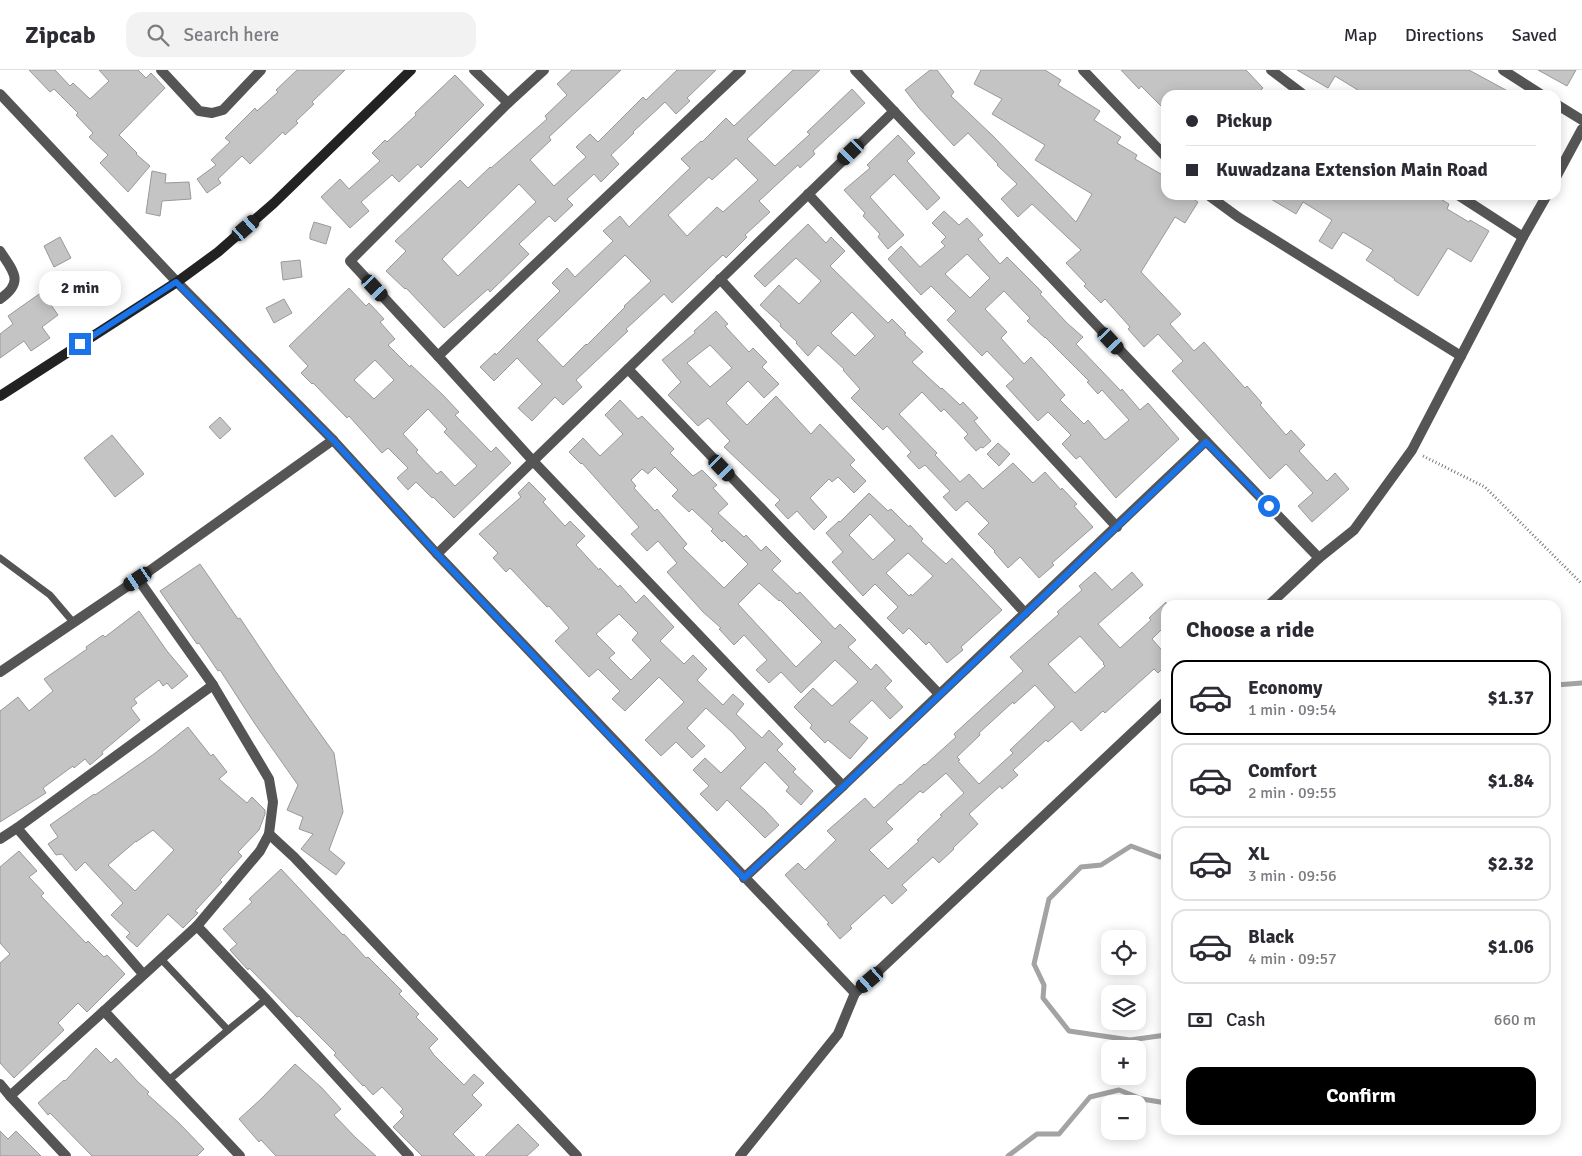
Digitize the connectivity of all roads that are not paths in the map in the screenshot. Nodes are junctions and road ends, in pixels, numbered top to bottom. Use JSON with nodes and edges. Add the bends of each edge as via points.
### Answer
{"nodes":[{"id":1,"x":161,"y":70,"type":"edge"},
{"id":2,"x":261,"y":70,"type":"edge"},
{"id":3,"x":411,"y":70,"type":"edge"},
{"id":4,"x":474,"y":70,"type":"edge"},
{"id":5,"x":544,"y":70,"type":"edge"},
{"id":6,"x":741,"y":70,"type":"edge"},
{"id":7,"x":855,"y":70,"type":"edge"},
{"id":8,"x":1083,"y":70,"type":"edge"},
{"id":9,"x":1271,"y":70,"type":"edge"},
{"id":10,"x":1502,"y":70,"type":"edge"},
{"id":11,"x":1297,"y":90,"type":"edge"},
{"id":12,"x":1534,"y":90,"type":"edge"},
{"id":13,"x":0,"y":94,"type":"edge"},
{"id":14,"x":508,"y":103,"type":"junction"},
{"id":15,"x":1561,"y":107,"type":"edge"},
{"id":16,"x":894,"y":111,"type":"junction"},
{"id":17,"x":1582,"y":120,"type":"edge"},
{"id":18,"x":1582,"y":129,"type":"edge"},
{"id":19,"x":1161,"y":152,"type":"edge"},
{"id":20,"x":1561,"y":168,"type":"edge"},
{"id":21,"x":808,"y":194,"type":"junction"},
{"id":22,"x":1215,"y":200,"type":"edge"},
{"id":23,"x":1466,"y":200,"type":"edge"},
{"id":24,"x":1544,"y":200,"type":"edge"},
{"id":25,"x":1523,"y":237,"type":"junction"},
{"id":26,"x":0,"y":251,"type":"edge"},
{"id":27,"x":720,"y":279,"type":"junction"},
{"id":28,"x":176,"y":282,"type":"junction"},
{"id":29,"x":0,"y":299,"type":"edge"},
{"id":30,"x":438,"y":356,"type":"junction"},
{"id":31,"x":1462,"y":356,"type":"junction"},
{"id":32,"x":628,"y":369,"type":"junction"},
{"id":33,"x":0,"y":396,"type":"edge"},
{"id":34,"x":333,"y":440,"type":"junction"},
{"id":35,"x":1206,"y":442,"type":"junction"},
{"id":36,"x":533,"y":461,"type":"junction"},
{"id":37,"x":1117,"y":526,"type":"junction"},
{"id":38,"x":437,"y":554,"type":"junction"},
{"id":39,"x":0,"y":558,"type":"edge"},
{"id":40,"x":1320,"y":558,"type":"junction"},
{"id":41,"x":138,"y":579,"type":"junction"},
{"id":42,"x":1274,"y":600,"type":"edge"},
{"id":43,"x":1025,"y":613,"type":"junction"},
{"id":44,"x":73,"y":622,"type":"junction"},
{"id":45,"x":0,"y":672,"type":"edge"},
{"id":46,"x":213,"y":685,"type":"junction"},
{"id":47,"x":939,"y":694,"type":"junction"},
{"id":48,"x":1161,"y":707,"type":"edge"},
{"id":49,"x":844,"y":786,"type":"junction"},
{"id":50,"x":17,"y":828,"type":"junction"},
{"id":51,"x":269,"y":834,"type":"junction"},
{"id":52,"x":0,"y":839,"type":"edge"},
{"id":53,"x":744,"y":878,"type":"junction"},
{"id":54,"x":197,"y":926,"type":"junction"},
{"id":55,"x":161,"y":959,"type":"junction"},
{"id":56,"x":143,"y":974,"type":"junction"},
{"id":57,"x":854,"y":993,"type":"junction"},
{"id":58,"x":266,"y":999,"type":"junction"},
{"id":59,"x":104,"y":1011,"type":"junction"},
{"id":60,"x":228,"y":1030,"type":"junction"},
{"id":61,"x":169,"y":1080,"type":"junction"},
{"id":62,"x":0,"y":1084,"type":"edge"},
{"id":63,"x":10,"y":1096,"type":"junction"},
{"id":64,"x":66,"y":1156,"type":"edge"},
{"id":65,"x":240,"y":1156,"type":"edge"},
{"id":66,"x":410,"y":1156,"type":"edge"},
{"id":67,"x":578,"y":1156,"type":"edge"},
{"id":68,"x":740,"y":1156,"type":"edge"}],
"edges":[{"from":1,"to":2,"type":"street","via":[[199,111],[212,114],[223,110]]},
{"from":3,"to":28,"type":"street","via":[[274,203],[218,252]]},
{"from":4,"to":14,"type":"street"},
{"from":5,"to":14,"type":"street"},
{"from":6,"to":30,"type":"street"},
{"from":7,"to":16,"type":"street"},
{"from":8,"to":19,"type":"street"},
{"from":9,"to":11,"type":"street"},
{"from":10,"to":12,"type":"street"},
{"from":13,"to":28,"type":"street"},
{"from":14,"to":30,"type":"street","via":[[350,261]]},
{"from":15,"to":17,"type":"street"},
{"from":16,"to":21,"type":"street"},
{"from":16,"to":35,"type":"street"},
{"from":18,"to":20,"type":"street"},
{"from":21,"to":27,"type":"street"},
{"from":21,"to":37,"type":"street"},
{"from":22,"to":31,"type":"street"},
{"from":23,"to":25,"type":"street"},
{"from":24,"to":25,"type":"street"},
{"from":25,"to":31,"type":"street"},
{"from":26,"to":29,"type":"street","via":[[15,274],[15,282],[10,292]]},
{"from":27,"to":32,"type":"street"},
{"from":27,"to":43,"type":"street"},
{"from":28,"to":33,"type":"street"},
{"from":28,"to":34,"type":"street"},
{"from":30,"to":36,"type":"street"},
{"from":31,"to":40,"type":"street","via":[[1412,450],[1354,530]]},
{"from":32,"to":36,"type":"street"},
{"from":32,"to":47,"type":"street"},
{"from":34,"to":38,"type":"street"},
{"from":34,"to":41,"type":"street"},
{"from":35,"to":37,"type":"street"},
{"from":35,"to":40,"type":"street"},
{"from":36,"to":38,"type":"street"},
{"from":36,"to":49,"type":"street"},
{"from":37,"to":43,"type":"street"},
{"from":38,"to":53,"type":"street"},
{"from":39,"to":44,"type":"lane","via":[[50,595]]},
{"from":40,"to":42,"type":"street"},
{"from":41,"to":44,"type":"street"},
{"from":41,"to":46,"type":"street"},
{"from":43,"to":47,"type":"street"},
{"from":44,"to":45,"type":"street"},
{"from":46,"to":50,"type":"street"},
{"from":46,"to":51,"type":"street","via":[[270,779],[273,802]]},
{"from":47,"to":49,"type":"street"},
{"from":48,"to":57,"type":"street"},
{"from":49,"to":53,"type":"street"},
{"from":50,"to":52,"type":"street"},
{"from":50,"to":56,"type":"street"},
{"from":51,"to":54,"type":"street","via":[[260,851]]},
{"from":51,"to":67,"type":"street"},
{"from":53,"to":57,"type":"street"},
{"from":54,"to":55,"type":"street"},
{"from":54,"to":58,"type":"street"},
{"from":55,"to":56,"type":"street"},
{"from":55,"to":60,"type":"lane"},
{"from":56,"to":59,"type":"street"},
{"from":57,"to":68,"type":"street","via":[[838,1034]]},
{"from":58,"to":60,"type":"lane"},
{"from":58,"to":66,"type":"street"},
{"from":59,"to":61,"type":"street"},
{"from":59,"to":63,"type":"street"},
{"from":60,"to":61,"type":"lane"},
{"from":61,"to":65,"type":"street"},
{"from":62,"to":63,"type":"street"},
{"from":63,"to":64,"type":"street"}]}
